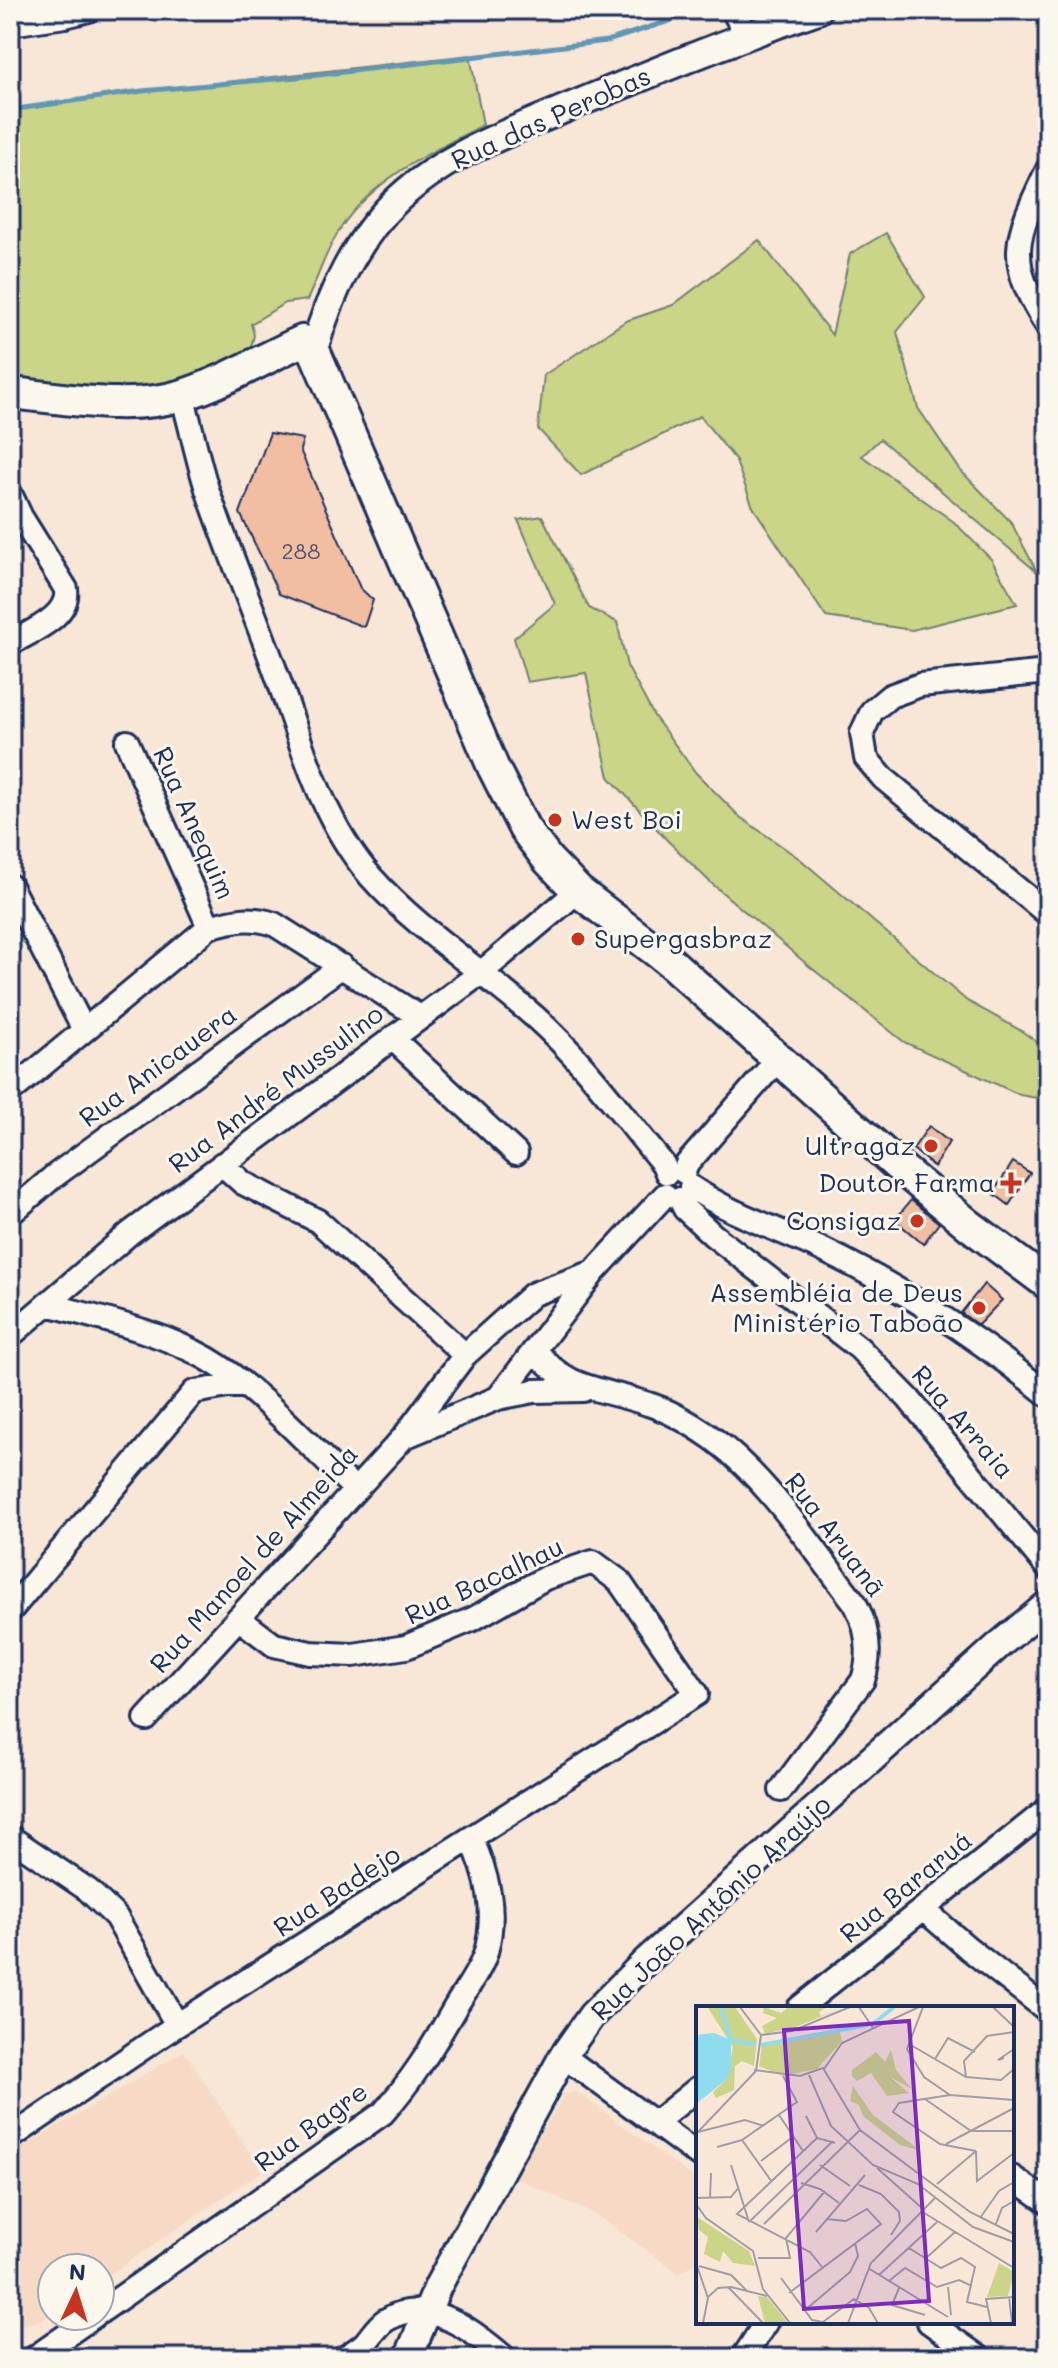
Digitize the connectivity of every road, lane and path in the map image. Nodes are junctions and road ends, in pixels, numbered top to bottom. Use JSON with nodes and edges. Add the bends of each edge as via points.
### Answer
{"nodes":[{"id":1,"x":89,"y":10,"type":"edge"},
{"id":2,"x":733,"y":10,"type":"edge"},
{"id":3,"x":818,"y":10,"type":"edge"},
{"id":4,"x":10,"y":24,"type":"edge"},
{"id":5,"x":746,"y":35,"type":"junction"},
{"id":6,"x":1045,"y":184,"type":"edge"},
{"id":7,"x":1048,"y":327,"type":"edge"},
{"id":8,"x":311,"y":343,"type":"junction"},
{"id":9,"x":10,"y":393,"type":"edge"},
{"id":10,"x":184,"y":403,"type":"junction"},
{"id":11,"x":10,"y":409,"type":"edge"},
{"id":12,"x":10,"y":493,"type":"edge"},
{"id":13,"x":10,"y":644,"type":"edge"},
{"id":14,"x":1048,"y":672,"type":"edge"},
{"id":15,"x":127,"y":742,"type":"dead end"},
{"id":16,"x":578,"y":891,"type":"junction"},
{"id":17,"x":12,"y":896,"type":"edge"},
{"id":18,"x":1048,"y":914,"type":"edge"},
{"id":19,"x":209,"y":927,"type":"junction"},
{"id":20,"x":342,"y":966,"type":"junction"},
{"id":21,"x":482,"y":972,"type":"junction"},
{"id":22,"x":420,"y":1017,"type":"junction"},
{"id":23,"x":84,"y":1030,"type":"junction"},
{"id":24,"x":392,"y":1038,"type":"junction"},
{"id":25,"x":777,"y":1060,"type":"junction"},
{"id":26,"x":10,"y":1092,"type":"edge"},
{"id":27,"x":516,"y":1153,"type":"dead end"},
{"id":28,"x":222,"y":1164,"type":"junction"},
{"id":29,"x":677,"y":1185,"type":"junction"},
{"id":30,"x":10,"y":1214,"type":"edge"},
{"id":31,"x":594,"y":1272,"type":"junction"},
{"id":32,"x":1048,"y":1284,"type":"edge"},
{"id":33,"x":47,"y":1304,"type":"junction"},
{"id":34,"x":10,"y":1336,"type":"edge"},
{"id":35,"x":184,"y":1347,"type":"junction"},
{"id":36,"x":536,"y":1350,"type":"junction"},
{"id":37,"x":465,"y":1355,"type":"junction"},
{"id":38,"x":246,"y":1386,"type":"junction"},
{"id":39,"x":592,"y":1389,"type":"junction"},
{"id":40,"x":194,"y":1392,"type":"junction"},
{"id":41,"x":1048,"y":1395,"type":"edge"},
{"id":42,"x":498,"y":1398,"type":"junction"},
{"id":43,"x":403,"y":1438,"type":"junction"},
{"id":44,"x":355,"y":1489,"type":"junction"},
{"id":45,"x":1048,"y":1568,"type":"edge"},
{"id":46,"x":1048,"y":1605,"type":"edge"},
{"id":47,"x":10,"y":1611,"type":"edge"},
{"id":48,"x":238,"y":1618,"type":"junction"},
{"id":49,"x":697,"y":1694,"type":"joint"},
{"id":50,"x":146,"y":1719,"type":"dead end"},
{"id":51,"x":781,"y":1790,"type":"dead end"},
{"id":52,"x":1048,"y":1809,"type":"edge"},
{"id":53,"x":10,"y":1837,"type":"edge"},
{"id":54,"x":471,"y":1838,"type":"junction"},
{"id":55,"x":923,"y":1909,"type":"junction"},
{"id":56,"x":802,"y":2006,"type":"edge"},
{"id":57,"x":1048,"y":2011,"type":"edge"},
{"id":58,"x":177,"y":2025,"type":"junction"},
{"id":59,"x":563,"y":2056,"type":"junction"},
{"id":60,"x":696,"y":2090,"type":"edge"},
{"id":61,"x":655,"y":2123,"type":"junction"},
{"id":62,"x":10,"y":2138,"type":"edge"},
{"id":63,"x":696,"y":2154,"type":"edge"},
{"id":64,"x":1014,"y":2178,"type":"edge"},
{"id":65,"x":1048,"y":2202,"type":"edge"},
{"id":66,"x":116,"y":2301,"type":"edge"},
{"id":67,"x":426,"y":2311,"type":"junction"},
{"id":68,"x":765,"y":2324,"type":"edge"},
{"id":69,"x":932,"y":2324,"type":"edge"},
{"id":70,"x":71,"y":2332,"type":"edge"},
{"id":71,"x":368,"y":2351,"type":"edge"},
{"id":72,"x":34,"y":2358,"type":"edge"},
{"id":73,"x":344,"y":2358,"type":"edge"},
{"id":74,"x":408,"y":2358,"type":"edge"},
{"id":75,"x":505,"y":2358,"type":"edge"},
{"id":76,"x":743,"y":2358,"type":"edge"},
{"id":77,"x":980,"y":2358,"type":"edge"}],
"edges":[{"from":1,"to":4,"type":"street"},
{"from":2,"to":5,"type":"street"},
{"from":3,"to":5,"type":"street","name":"Rua das Perobas"},
{"from":5,"to":8,"type":"street","name":"Rua das Perobas","via":[[482,144],[435,171],[400,197],[360,241]]},
{"from":6,"to":7,"type":"street","via":[[1019,234],[1018,259],[1026,290]]},
{"from":8,"to":10,"type":"main road"},
{"from":8,"to":16,"type":"main road","via":[[493,767],[524,828]]},
{"from":9,"to":10,"type":"main road","via":[[107,403]]},
{"from":10,"to":11,"type":"main road","via":[[152,417]]},
{"from":10,"to":21,"type":"street","name":"Rua Arraia","via":[[206,486],[300,746],[340,836],[416,921]]},
{"from":12,"to":13,"type":"street","via":[[66,589],[60,612]]},
{"from":14,"to":18,"type":"street","via":[[920,685],[890,696],[872,711],[862,733],[866,758],[883,778]]},
{"from":15,"to":19,"type":"street","name":"Rua Anequim"},
{"from":16,"to":21,"type":"street","name":"Rua André Mussulino"},
{"from":16,"to":25,"type":"main road","via":[[669,961]]},
{"from":17,"to":23,"type":"street"},
{"from":19,"to":20,"type":"street","name":"Rua Anequim","via":[[259,919]]},
{"from":19,"to":23,"type":"street"},
{"from":20,"to":22,"type":"street","name":"Rua Anequim"},
{"from":20,"to":30,"type":"street","name":"Rua Anicauera"},
{"from":21,"to":22,"type":"street","name":"Rua André Mussulino"},
{"from":21,"to":29,"type":"street","name":"Rua Arraia","via":[[583,1068]]},
{"from":22,"to":24,"type":"street","name":"Rua André Mussulino"},
{"from":23,"to":26,"type":"street"},
{"from":24,"to":27,"type":"street"},
{"from":24,"to":28,"type":"street","name":"Rua André Mussulino"},
{"from":25,"to":29,"type":"street","name":"Rua Manoel de Almeida","via":[[687,1164]]},
{"from":25,"to":32,"type":"main road","via":[[969,1225]]},
{"from":28,"to":33,"type":"street","name":"Rua André Mussulino"},
{"from":28,"to":37,"type":"street","via":[[243,1183],[318,1221]]},
{"from":29,"to":31,"type":"street","name":"Rua Manoel de Almeida"},
{"from":29,"to":41,"type":"street","via":[[824,1250],[924,1306]]},
{"from":29,"to":45,"type":"street","name":"Rua Arraia","via":[[685,1209],[713,1235],[859,1348],[908,1398]]},
{"from":31,"to":36,"type":"street","name":"Rua Manoel de Almeida"},
{"from":31,"to":37,"type":"street","name":"Rua Manoel de Almeida","via":[[533,1294]]},
{"from":33,"to":34,"type":"street","name":"Rua André Mussulino"},
{"from":33,"to":35,"type":"street"},
{"from":35,"to":38,"type":"street"},
{"from":35,"to":40,"type":"street"},
{"from":36,"to":39,"type":"street","name":"Rua Aruanã","via":[[554,1372]]},
{"from":36,"to":42,"type":"street","name":"Rua Manoel de Almeida"},
{"from":37,"to":43,"type":"street","name":"Rua Manoel de Almeida"},
{"from":38,"to":40,"type":"street"},
{"from":38,"to":44,"type":"street"},
{"from":39,"to":42,"type":"street","name":"Rua Aruanã"},
{"from":39,"to":51,"type":"street","name":"Rua Aruanã","via":[[678,1416],[714,1440],[753,1474],[865,1622],[868,1665],[863,1680]]},
{"from":40,"to":47,"type":"street"},
{"from":42,"to":43,"type":"street","name":"Rua Manoel de Almeida"},
{"from":43,"to":44,"type":"street","name":"Rua Manoel de Almeida"},
{"from":44,"to":48,"type":"street","name":"Rua Manoel de Almeida"},
{"from":46,"to":59,"type":"street","name":"Rua João Antônio Araújo","via":[[645,1962],[592,2015]]},
{"from":48,"to":49,"type":"street","name":"Rua Bacalhau","via":[[274,1645],[310,1653],[353,1655],[406,1647],[473,1619],[545,1578],[593,1562],[619,1581]]},
{"from":48,"to":50,"type":"street","name":"Rua Manoel de Almeida"},
{"from":49,"to":54,"type":"street","name":"Rua Badejo"},
{"from":52,"to":55,"type":"street","name":"Rua Bararuá"},
{"from":53,"to":58,"type":"street","via":[[88,1890],[116,1917]]},
{"from":54,"to":58,"type":"street","name":"Rua Badejo"},
{"from":54,"to":66,"type":"street","name":"Rua Bagre","via":[[490,1894],[485,1954],[412,2080],[383,2113]]},
{"from":55,"to":56,"type":"street","name":"Rua Bararuá"},
{"from":55,"to":57,"type":"street"},
{"from":58,"to":62,"type":"street","name":"Rua Badejo"},
{"from":59,"to":61,"type":"street"},
{"from":59,"to":67,"type":"street","name":"Rua João Antônio Araújo"},
{"from":60,"to":61,"type":"street"},
{"from":61,"to":63,"type":"street"},
{"from":64,"to":65,"type":"street"},
{"from":67,"to":71,"type":"street","via":[[386,2321]]},
{"from":67,"to":74,"type":"street","name":"Rua João Antônio Araújo"},
{"from":67,"to":75,"type":"street","via":[[472,2333]]},
{"from":68,"to":76,"type":"street"},
{"from":69,"to":77,"type":"street"},
{"from":70,"to":72,"type":"street"},
{"from":71,"to":73,"type":"street"}]}
